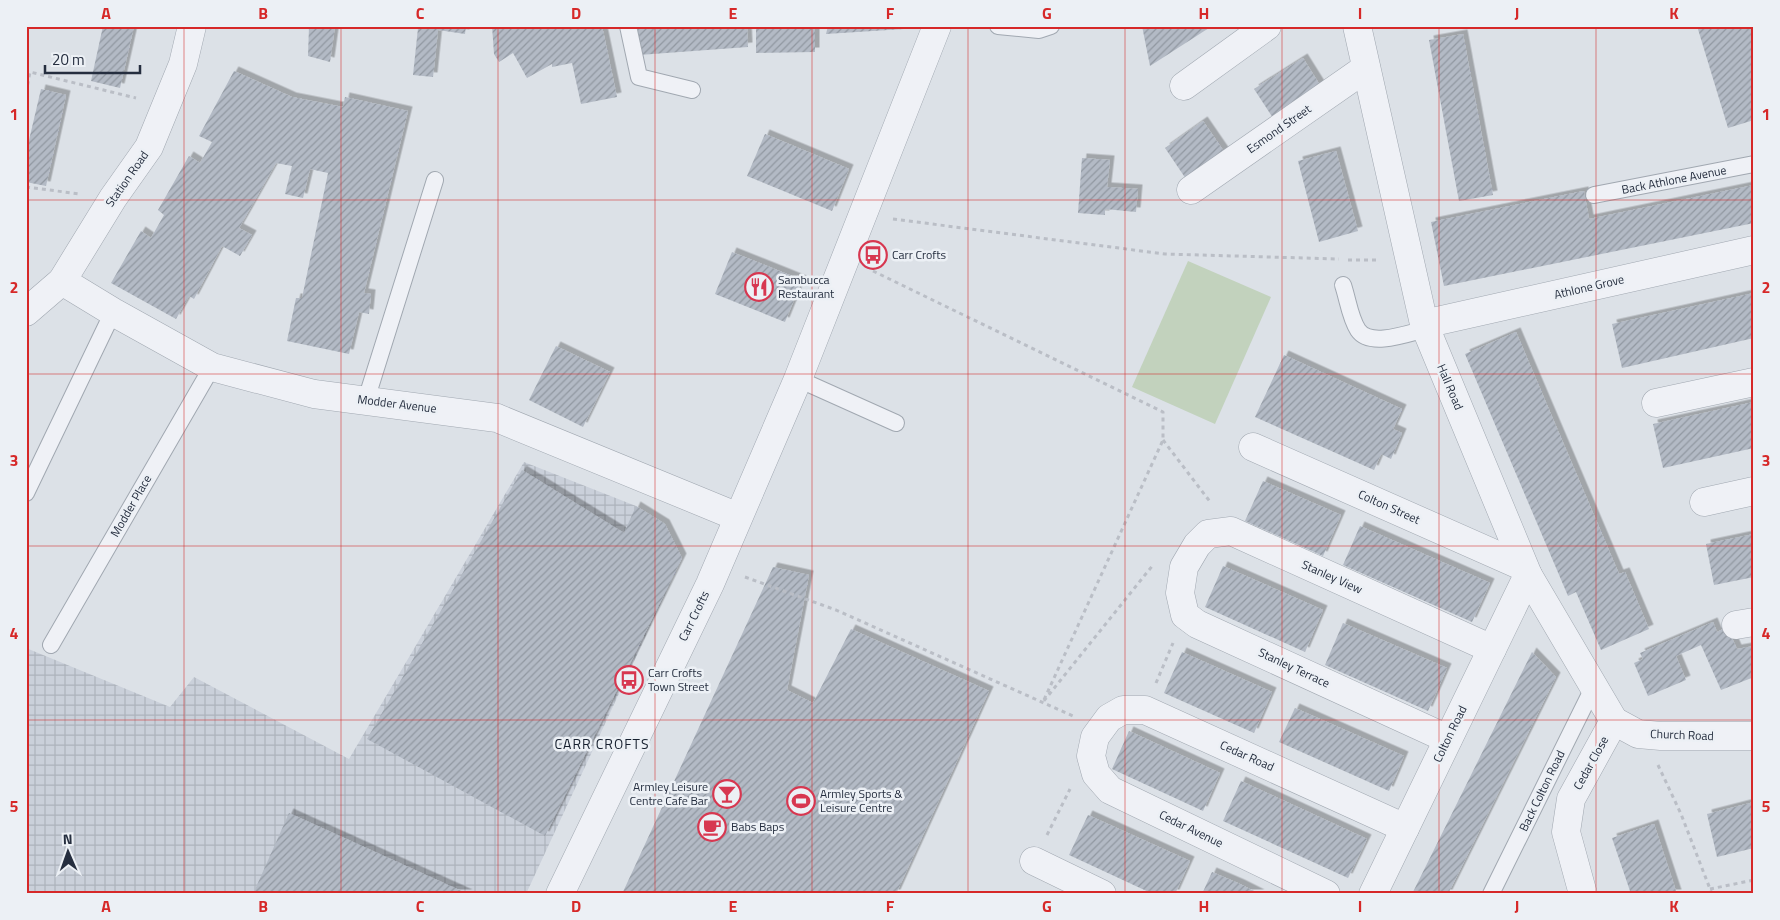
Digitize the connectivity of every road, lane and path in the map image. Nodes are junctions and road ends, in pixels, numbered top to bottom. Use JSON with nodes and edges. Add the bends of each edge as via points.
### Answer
{"nodes":[{"id":1,"x":192,"y":26,"type":"edge"},
{"id":2,"x":628,"y":26,"type":"edge"},
{"id":3,"x":936,"y":26,"type":"edge"},
{"id":4,"x":998,"y":26,"type":"edge"},
{"id":5,"x":1052,"y":26,"type":"edge"},
{"id":6,"x":1267,"y":26,"type":"edge"},
{"id":7,"x":1357,"y":26,"type":"edge"},
{"id":8,"x":1366,"y":68,"type":"junction"},
{"id":9,"x":1184,"y":86,"type":"dead end"},
{"id":10,"x":692,"y":90,"type":"dead end"},
{"id":11,"x":26,"y":93,"type":"edge"},
{"id":12,"x":166,"y":106,"type":"junction"},
{"id":13,"x":1754,"y":164,"type":"edge"},
{"id":14,"x":435,"y":180,"type":"dead end"},
{"id":15,"x":26,"y":187,"type":"edge"},
{"id":16,"x":1191,"y":190,"type":"dead end"},
{"id":17,"x":1594,"y":195,"type":"dead end"},
{"id":18,"x":113,"y":198,"type":"junction"},
{"id":19,"x":863,"y":215,"type":"junction"},
{"id":20,"x":1754,"y":250,"type":"edge"},
{"id":21,"x":846,"y":258,"type":"junction"},
{"id":22,"x":1410,"y":261,"type":"junction"},
{"id":23,"x":62,"y":281,"type":"junction"},
{"id":24,"x":1343,"y":285,"type":"dead end"},
{"id":25,"x":26,"y":312,"type":"edge"},
{"id":26,"x":113,"y":312,"type":"junction"},
{"id":27,"x":1425,"y":326,"type":"junction"},
{"id":28,"x":212,"y":367,"type":"junction"},
{"id":29,"x":798,"y":379,"type":"junction"},
{"id":30,"x":1754,"y":382,"type":"edge"},
{"id":31,"x":366,"y":400,"type":"junction"},
{"id":32,"x":1656,"y":403,"type":"dead end"},
{"id":33,"x":896,"y":423,"type":"dead end"},
{"id":34,"x":1164,"y":440,"type":"junction"},
{"id":35,"x":1253,"y":447,"type":"dead end"},
{"id":36,"x":1754,"y":491,"type":"edge"},
{"id":37,"x":26,"y":493,"type":"edge"},
{"id":38,"x":1704,"y":502,"type":"dead end"},
{"id":39,"x":738,"y":518,"type":"junction"},
{"id":40,"x":1231,"y":531,"type":"junction"},
{"id":41,"x":1153,"y":564,"type":"dead end"},
{"id":42,"x":717,"y":567,"type":"junction"},
{"id":43,"x":1526,"y":571,"type":"junction"},
{"id":44,"x":1185,"y":614,"type":"junction"},
{"id":45,"x":51,"y":645,"type":"dead end"},
{"id":46,"x":1492,"y":649,"type":"junction"},
{"id":47,"x":1593,"y":688,"type":"junction"},
{"id":48,"x":1043,"y":702,"type":"junction"},
{"id":49,"x":1145,"y":710,"type":"junction"},
{"id":50,"x":1614,"y":721,"type":"junction"},
{"id":51,"x":1643,"y":734,"type":"junction"},
{"id":52,"x":1754,"y":736,"type":"edge"},
{"id":53,"x":1095,"y":737,"type":"junction"},
{"id":54,"x":1448,"y":738,"type":"junction"},
{"id":55,"x":1073,"y":781,"type":"dead end"},
{"id":56,"x":1405,"y":828,"type":"junction"},
{"id":57,"x":1034,"y":861,"type":"joint"},
{"id":58,"x":1754,"y":880,"type":"edge"},
{"id":59,"x":1710,"y":888,"type":"junction"},
{"id":60,"x":560,"y":894,"type":"edge"},
{"id":61,"x":1102,"y":894,"type":"edge"},
{"id":62,"x":1326,"y":894,"type":"edge"},
{"id":63,"x":1373,"y":894,"type":"edge"},
{"id":64,"x":1491,"y":894,"type":"edge"},
{"id":65,"x":1583,"y":894,"type":"edge"},
{"id":66,"x":1712,"y":894,"type":"edge"}],
"edges":[{"from":1,"to":12,"type":"street","name":"Station Road","via":[[183,64]]},
{"from":2,"to":10,"type":"lane","via":[[639,77]]},
{"from":3,"to":19,"type":"street","name":"Carr Crofts"},
{"from":4,"to":5,"type":"lane","via":[[1039,30]]},
{"from":6,"to":9,"type":"street"},
{"from":7,"to":8,"type":"street","name":"Hall Road"},
{"from":8,"to":16,"type":"street","name":"Esmond Street"},
{"from":8,"to":22,"type":"street","name":"Hall Road"},
{"from":11,"to":12,"type":"path","via":[[30,72]]},
{"from":12,"to":18,"type":"street","name":"Station Road","via":[[149,147]]},
{"from":13,"to":17,"type":"lane","name":"Back Athlone Avenue"},
{"from":14,"to":31,"type":"lane"},
{"from":15,"to":18,"type":"path"},
{"from":18,"to":23,"type":"street","name":"Station Road"},
{"from":19,"to":21,"type":"street","name":"Carr Crofts"},
{"from":19,"to":22,"type":"path","via":[[1165,254]]},
{"from":20,"to":27,"type":"street","name":"Athlone Grove"},
{"from":21,"to":29,"type":"street","name":"Carr Crofts"},
{"from":21,"to":34,"type":"path","via":[[1162,412]]},
{"from":22,"to":27,"type":"street","name":"Hall Road"},
{"from":23,"to":25,"type":"street","name":"Station Road"},
{"from":23,"to":26,"type":"street","name":"Modder Avenue"},
{"from":24,"to":27,"type":"lane","via":[[1355,324],[1366,338],[1393,338]]},
{"from":26,"to":28,"type":"street","name":"Modder Avenue"},
{"from":26,"to":37,"type":"lane"},
{"from":27,"to":43,"type":"street","name":"Hall Road"},
{"from":28,"to":31,"type":"street","name":"Modder Avenue","via":[[314,394]]},
{"from":28,"to":45,"type":"lane","name":"Modder Place"},
{"from":29,"to":33,"type":"lane"},
{"from":29,"to":39,"type":"street","name":"Carr Crofts"},
{"from":30,"to":32,"type":"street"},
{"from":31,"to":39,"type":"street","name":"Modder Avenue","via":[[497,418]]},
{"from":34,"to":40,"type":"path"},
{"from":34,"to":48,"type":"path"},
{"from":35,"to":43,"type":"street","name":"Colton Street"},
{"from":36,"to":38,"type":"street"},
{"from":39,"to":42,"type":"street","name":"Carr Crofts"},
{"from":40,"to":44,"type":"street","via":[[1208,534],[1184,567],[1180,593]]},
{"from":40,"to":46,"type":"street","name":"Stanley View"},
{"from":41,"to":48,"type":"path"},
{"from":42,"to":48,"type":"path","via":[[836,610]]},
{"from":42,"to":60,"type":"street","name":"Carr Crofts"},
{"from":43,"to":46,"type":"street","name":"Colton Road"},
{"from":43,"to":47,"type":"street","name":"Hall Road"},
{"from":44,"to":49,"type":"path"},
{"from":44,"to":54,"type":"street","name":"Stanley Terrace","via":[[1198,624]]},
{"from":46,"to":54,"type":"street","name":"Colton Road"},
{"from":47,"to":50,"type":"street","name":"Hall Road"},
{"from":47,"to":64,"type":"lane","name":"Back Colton Road"},
{"from":48,"to":53,"type":"path","via":[[1077,718]]},
{"from":49,"to":53,"type":"street","name":"Cedar Road","via":[[1124,710],[1109,718]]},
{"from":49,"to":56,"type":"street","name":"Cedar Road"},
{"from":50,"to":51,"type":"street","name":"Church Road"},
{"from":50,"to":65,"type":"street","name":"Cedar Close","via":[[1571,799],[1566,832]]},
{"from":51,"to":52,"type":"street","name":"Church Road"},
{"from":51,"to":59,"type":"path","via":[[1682,814]]},
{"from":53,"to":62,"type":"street","name":"Cedar Avenue","via":[[1091,756],[1096,774],[1110,790]]},
{"from":54,"to":56,"type":"street","name":"Colton Road"},
{"from":55,"to":57,"type":"path"},
{"from":56,"to":63,"type":"street","name":"Colton Road"},
{"from":57,"to":61,"type":"street"},
{"from":58,"to":59,"type":"path"},
{"from":59,"to":66,"type":"path"}]}
